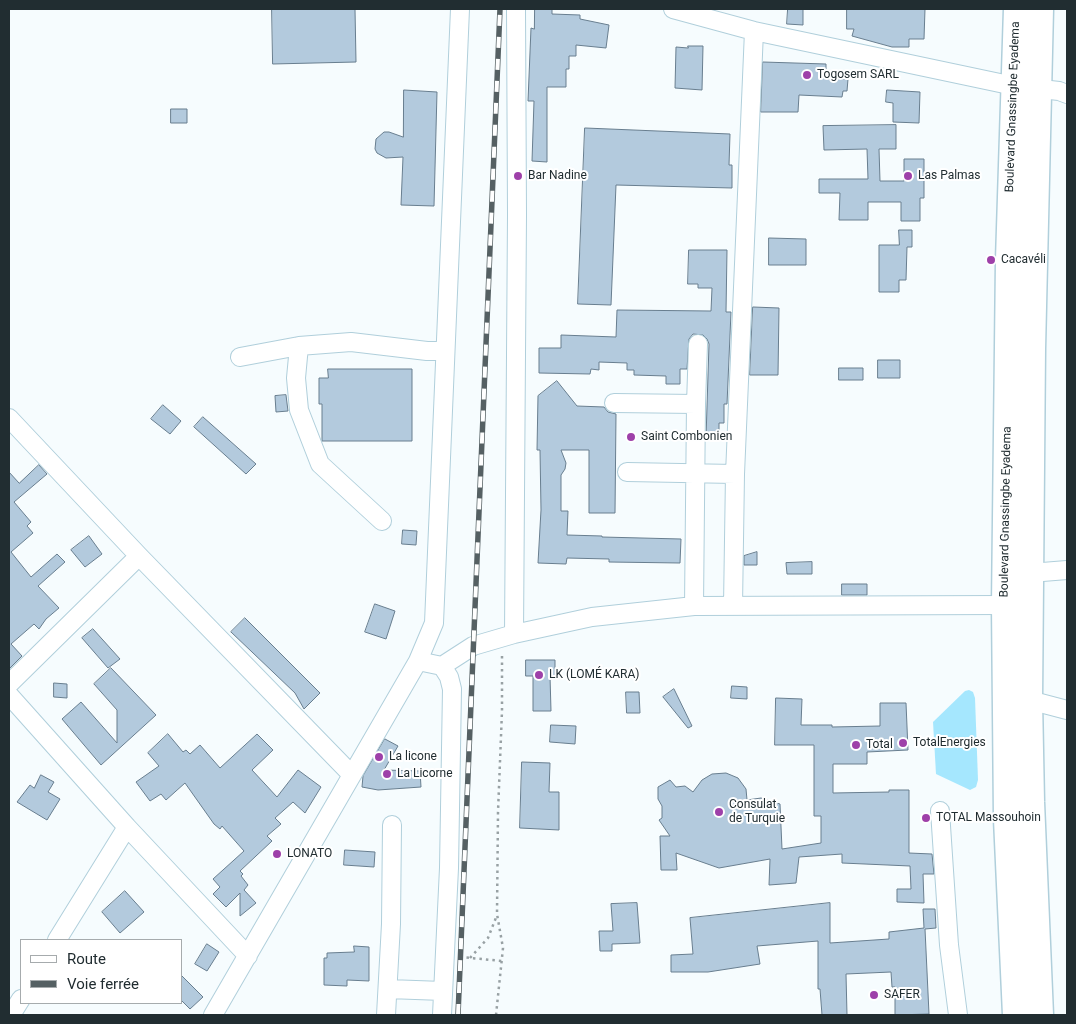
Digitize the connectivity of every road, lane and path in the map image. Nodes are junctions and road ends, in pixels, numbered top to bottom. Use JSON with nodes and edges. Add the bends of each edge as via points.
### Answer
{"nodes":[{"id":1,"x":460,"y":9,"type":"edge"},
{"id":2,"x":516,"y":9,"type":"edge"},
{"id":3,"x":674,"y":9,"type":"edge"},
{"id":4,"x":1016,"y":9,"type":"edge"},
{"id":5,"x":1040,"y":9,"type":"edge"},
{"id":6,"x":754,"y":31,"type":"junction"},
{"id":7,"x":1026,"y":87,"type":"junction"},
{"id":8,"x":1067,"y":94,"type":"edge"},
{"id":9,"x":698,"y":344,"type":"dead end"},
{"id":10,"x":299,"y":346,"type":"junction"},
{"id":11,"x":445,"y":351,"type":"junction"},
{"id":12,"x":240,"y":357,"type":"dead end"},
{"id":13,"x":614,"y":403,"type":"dead end"},
{"id":14,"x":696,"y":404,"type":"junction"},
{"id":15,"x":9,"y":418,"type":"edge"},
{"id":16,"x":627,"y":472,"type":"dead end"},
{"id":17,"x":695,"y":473,"type":"junction"},
{"id":18,"x":735,"y":474,"type":"junction"},
{"id":19,"x":382,"y":521,"type":"dead end"},
{"id":20,"x":139,"y":556,"type":"junction"},
{"id":21,"x":1067,"y":570,"type":"edge"},
{"id":22,"x":1030,"y":573,"type":"junction"},
{"id":23,"x":1004,"y":604,"type":"junction"},
{"id":24,"x":694,"y":606,"type":"junction"},
{"id":25,"x":733,"y":606,"type":"junction"},
{"id":26,"x":508,"y":636,"type":"junction"},
{"id":27,"x":418,"y":661,"type":"junction"},
{"id":28,"x":442,"y":666,"type":"junction"},
{"id":29,"x":9,"y":684,"type":"edge"},
{"id":30,"x":1029,"y":700,"type":"junction"},
{"id":31,"x":11,"y":704,"type":"edge"},
{"id":32,"x":1067,"y":710,"type":"edge"},
{"id":33,"x":352,"y":775,"type":"junction"},
{"id":34,"x":940,"y":811,"type":"dead end"},
{"id":35,"x":392,"y":825,"type":"dead end"},
{"id":36,"x":127,"y":827,"type":"junction"},
{"id":37,"x":497,"y":914,"type":"junction"},
{"id":38,"x":58,"y":939,"type":"edge"},
{"id":39,"x":248,"y":956,"type":"junction"},
{"id":40,"x":444,"y":958,"type":"junction"},
{"id":41,"x":470,"y":958,"type":"junction"},
{"id":42,"x":502,"y":961,"type":"junction"},
{"id":43,"x":388,"y":989,"type":"junction"},
{"id":44,"x":443,"y":991,"type":"junction"},
{"id":45,"x":20,"y":1001,"type":"edge"},
{"id":46,"x":11,"y":1015,"type":"edge"},
{"id":47,"x":213,"y":1015,"type":"edge"},
{"id":48,"x":386,"y":1015,"type":"edge"},
{"id":49,"x":442,"y":1015,"type":"edge"},
{"id":50,"x":496,"y":1015,"type":"edge"},
{"id":51,"x":958,"y":1015,"type":"edge"},
{"id":52,"x":1016,"y":1015,"type":"edge"},
{"id":53,"x":1040,"y":1015,"type":"edge"}],
"edges":[{"from":1,"to":11,"type":"street"},
{"from":2,"to":26,"type":"street","via":[[516,216]]},
{"from":3,"to":6,"type":"street"},
{"from":4,"to":7,"type":"highway","name":"Boulevard Gnassingbe Eyadema"},
{"from":5,"to":7,"type":"highway","name":"Boulevard Gnassingbe Eyadema"},
{"from":6,"to":7,"type":"street"},
{"from":6,"to":18,"type":"street"},
{"from":7,"to":8,"type":"street"},
{"from":7,"to":22,"type":"highway","name":"Boulevard Gnassingbe Eyadema","via":[[1032,340]]},
{"from":7,"to":23,"type":"highway","name":"Boulevard Gnassingbe Eyadema","via":[[1008,260]]},
{"from":9,"to":14,"type":"street"},
{"from":10,"to":11,"type":"street","via":[[351,342]]},
{"from":10,"to":12,"type":"street"},
{"from":10,"to":19,"type":"street","via":[[298,410],[320,464]]},
{"from":11,"to":27,"type":"street","via":[[434,624]]},
{"from":13,"to":14,"type":"street"},
{"from":14,"to":17,"type":"street"},
{"from":15,"to":20,"type":"street"},
{"from":16,"to":17,"type":"street"},
{"from":17,"to":18,"type":"street"},
{"from":17,"to":24,"type":"street"},
{"from":18,"to":25,"type":"street"},
{"from":20,"to":29,"type":"street"},
{"from":20,"to":33,"type":"street"},
{"from":21,"to":22,"type":"street"},
{"from":22,"to":30,"type":"highway","name":"Boulevard Gnassingbe Eyadema"},
{"from":23,"to":25,"type":"street"},
{"from":23,"to":52,"type":"highway","name":"Boulevard Gnassingbe Eyadema","via":[[1007,819]]},
{"from":24,"to":25,"type":"street"},
{"from":24,"to":26,"type":"street","via":[[592,618]]},
{"from":26,"to":28,"type":"street","via":[[473,646]]},
{"from":26,"to":37,"type":"path","via":[[498,812]]},
{"from":27,"to":28,"type":"street"},
{"from":27,"to":33,"type":"street"},
{"from":28,"to":40,"type":"street","via":[[452,689]]},
{"from":30,"to":32,"type":"street"},
{"from":30,"to":53,"type":"highway","name":"Boulevard Gnassingbe Eyadema"},
{"from":31,"to":36,"type":"street"},
{"from":33,"to":39,"type":"street"},
{"from":34,"to":51,"type":"street","via":[[949,945]]},
{"from":35,"to":43,"type":"street"},
{"from":36,"to":38,"type":"street"},
{"from":36,"to":39,"type":"street"},
{"from":37,"to":41,"type":"path","via":[[488,938]]},
{"from":37,"to":42,"type":"path"},
{"from":39,"to":47,"type":"street"},
{"from":40,"to":41,"type":"path"},
{"from":40,"to":44,"type":"street"},
{"from":41,"to":42,"type":"path"},
{"from":42,"to":50,"type":"path"},
{"from":43,"to":44,"type":"street"},
{"from":43,"to":48,"type":"street"},
{"from":44,"to":49,"type":"street"},
{"from":45,"to":46,"type":"street"}]}
